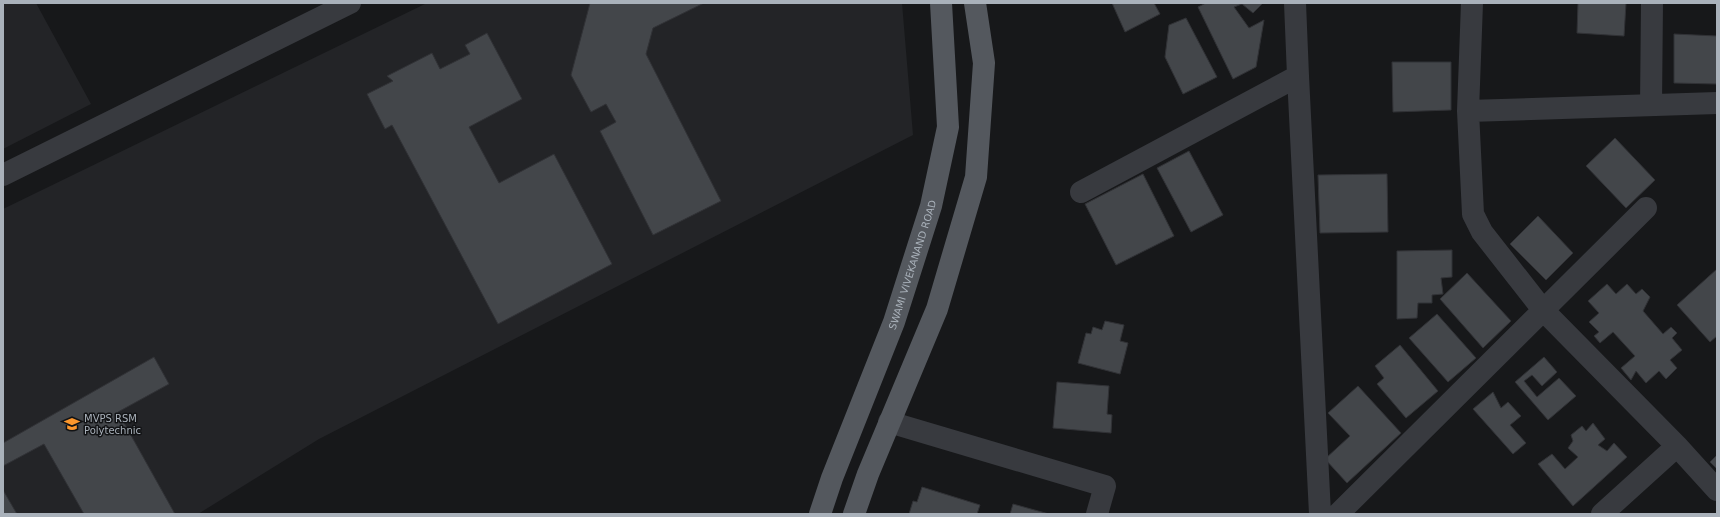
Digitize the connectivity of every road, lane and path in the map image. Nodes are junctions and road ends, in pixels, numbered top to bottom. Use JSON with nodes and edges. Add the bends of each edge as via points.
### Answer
{"nodes":[{"id":1,"x":350,"y":3,"type":"edge"},
{"id":2,"x":941,"y":3,"type":"edge"},
{"id":3,"x":975,"y":3,"type":"edge"},
{"id":4,"x":1295,"y":3,"type":"edge"},
{"id":5,"x":1472,"y":3,"type":"edge"},
{"id":6,"x":1652,"y":3,"type":"edge"},
{"id":7,"x":1298,"y":76,"type":"junction"},
{"id":8,"x":1717,"y":103,"type":"edge"},
{"id":9,"x":1651,"y":105,"type":"junction"},
{"id":10,"x":1468,"y":111,"type":"junction"},
{"id":11,"x":3,"y":175,"type":"edge"},
{"id":12,"x":1081,"y":192,"type":"dead end"},
{"id":13,"x":1646,"y":208,"type":"dead end"},
{"id":14,"x":1543,"y":310,"type":"junction"},
{"id":15,"x":889,"y":422,"type":"junction"},
{"id":16,"x":1677,"y":446,"type":"junction"},
{"id":17,"x":1717,"y":490,"type":"edge"},
{"id":18,"x":820,"y":514,"type":"edge"},
{"id":19,"x":854,"y":514,"type":"edge"},
{"id":20,"x":1097,"y":514,"type":"edge"},
{"id":21,"x":1320,"y":514,"type":"edge"},
{"id":22,"x":1338,"y":514,"type":"edge"},
{"id":23,"x":1602,"y":514,"type":"edge"}],
"edges":[{"from":1,"to":11,"type":"street"},
{"from":2,"to":18,"type":"main road","name":"SWAMI VIVEKANAND ROAD","via":[[948,127],[931,206],[894,322]]},
{"from":3,"to":15,"type":"main road","via":[[984,63],[976,177],[937,309]]},
{"from":4,"to":7,"type":"street"},
{"from":5,"to":10,"type":"street"},
{"from":6,"to":9,"type":"street"},
{"from":7,"to":12,"type":"street"},
{"from":7,"to":21,"type":"street"},
{"from":8,"to":9,"type":"street"},
{"from":9,"to":10,"type":"street"},
{"from":10,"to":14,"type":"street","via":[[1473,214],[1482,232]]},
{"from":13,"to":14,"type":"street"},
{"from":14,"to":16,"type":"street"},
{"from":14,"to":22,"type":"street"},
{"from":15,"to":19,"type":"main road"},
{"from":15,"to":20,"type":"street","via":[[1105,486]]},
{"from":16,"to":17,"type":"street"},
{"from":16,"to":23,"type":"street"}]}
